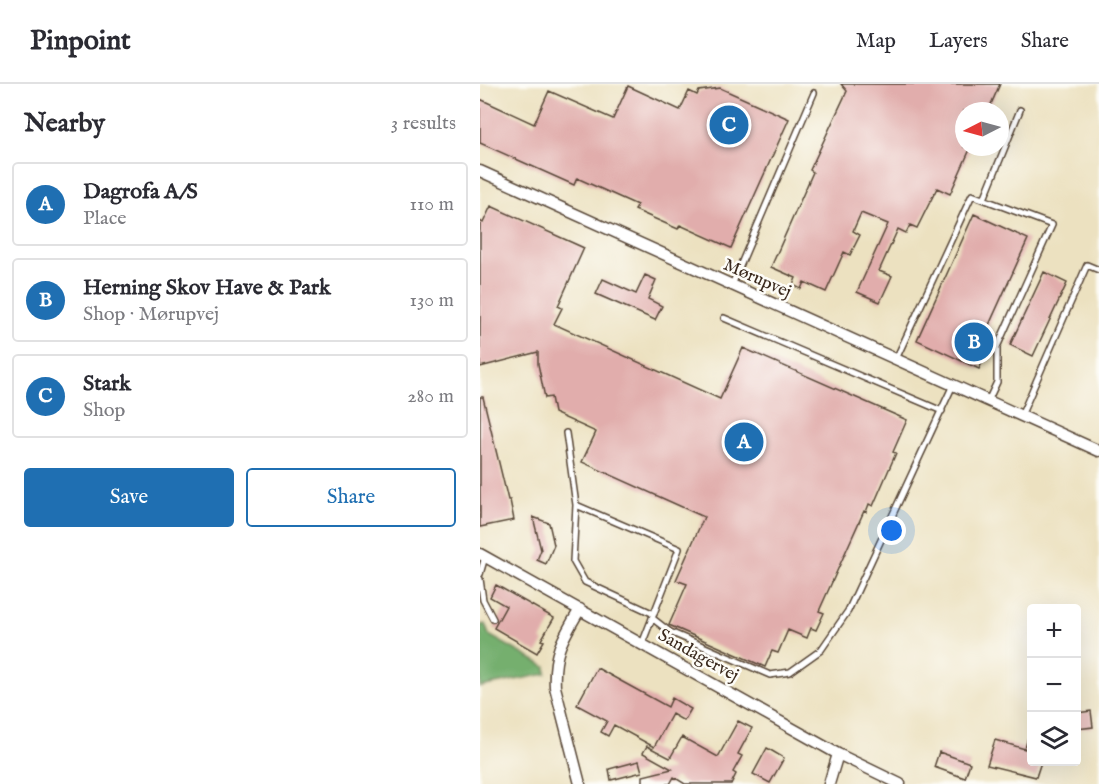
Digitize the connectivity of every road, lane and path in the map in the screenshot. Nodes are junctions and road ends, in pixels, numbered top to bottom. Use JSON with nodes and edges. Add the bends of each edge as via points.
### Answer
{"nodes":[{"id":1,"x":814,"y":93,"type":"dead end"},
{"id":2,"x":1020,"y":110,"type":"dead end"},
{"id":3,"x":480,"y":171,"type":"edge"},
{"id":4,"x":984,"y":199,"type":"junction"},
{"id":5,"x":1099,"y":270,"type":"edge"},
{"id":6,"x":732,"y":285,"type":"junction"},
{"id":7,"x":724,"y":318,"type":"dead end"},
{"id":8,"x":896,"y":359,"type":"junction"},
{"id":9,"x":953,"y":385,"type":"junction"},
{"id":10,"x":988,"y":401,"type":"junction"},
{"id":11,"x":942,"y":411,"type":"junction"},
{"id":12,"x":1021,"y":416,"type":"junction"},
{"id":13,"x":566,"y":433,"type":"dead end"},
{"id":14,"x":1099,"y":451,"type":"edge"},
{"id":15,"x":576,"y":505,"type":"junction"},
{"id":16,"x":482,"y":556,"type":"edge"},
{"id":17,"x":480,"y":577,"type":"edge"},
{"id":18,"x":580,"y":609,"type":"junction"},
{"id":19,"x":653,"y":616,"type":"junction"},
{"id":20,"x":493,"y":619,"type":"dead end"},
{"id":21,"x":642,"y":644,"type":"junction"},
{"id":22,"x":838,"y":754,"type":"junction"},
{"id":23,"x":580,"y":784,"type":"edge"},
{"id":24,"x":829,"y":784,"type":"edge"},
{"id":25,"x":900,"y":784,"type":"edge"}],
"edges":[{"from":1,"to":6,"type":"lane"},
{"from":2,"to":4,"type":"lane"},
{"from":3,"to":6,"type":"street","name":"Mørupvej"},
{"from":4,"to":8,"type":"lane","via":[[972,195]]},
{"from":4,"to":10,"type":"lane","via":[[1052,225],[997,347],[997,382]]},
{"from":5,"to":12,"type":"lane","via":[[1087,265]]},
{"from":6,"to":8,"type":"street","name":"Mørupvej"},
{"from":7,"to":11,"type":"lane"},
{"from":8,"to":9,"type":"street","name":"Mørupvej"},
{"from":9,"to":10,"type":"street","name":"Mørupvej"},
{"from":9,"to":11,"type":"lane"},
{"from":10,"to":12,"type":"street","name":"Mørupvej"},
{"from":11,"to":19,"type":"lane","via":[[848,611],[821,650],[790,672],[770,675],[670,632]]},
{"from":12,"to":14,"type":"street","name":"Mørupvej"},
{"from":13,"to":15,"type":"lane"},
{"from":15,"to":19,"type":"lane","via":[[573,561],[585,582]]},
{"from":15,"to":19,"type":"lane","via":[[679,549]]},
{"from":16,"to":17,"type":"lane"},
{"from":16,"to":18,"type":"street","name":"Sandagervej"},
{"from":17,"to":20,"type":"lane","via":[[483,600]]},
{"from":18,"to":21,"type":"street","name":"Sandagervej"},
{"from":18,"to":23,"type":"street","via":[[556,656],[554,674]]},
{"from":19,"to":21,"type":"lane"},
{"from":21,"to":22,"type":"street","name":"Sandagervej"},
{"from":22,"to":24,"type":"street"},
{"from":22,"to":25,"type":"street","name":"Sandagervej"}]}
